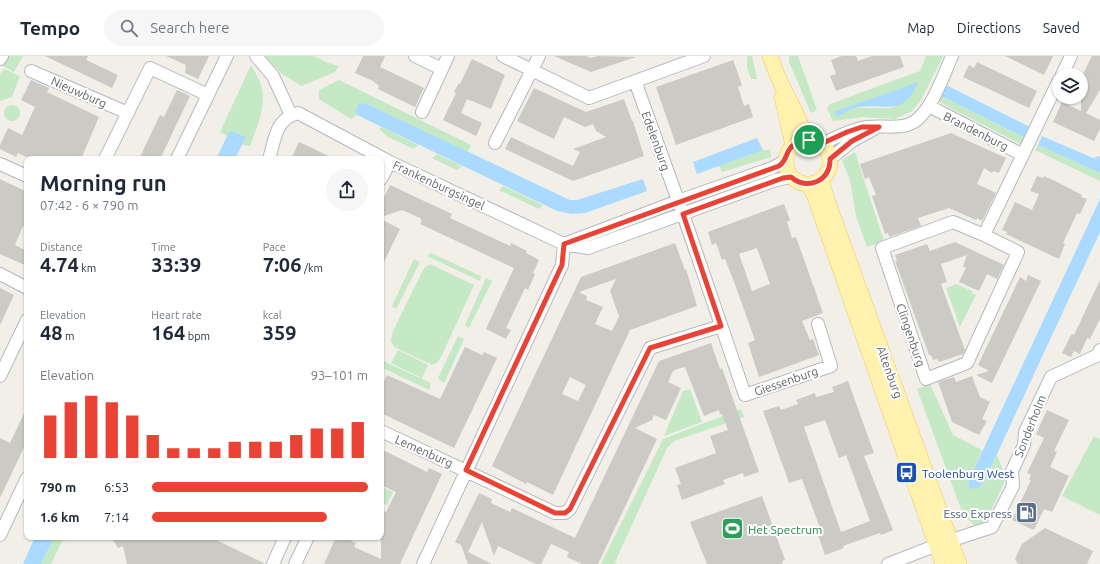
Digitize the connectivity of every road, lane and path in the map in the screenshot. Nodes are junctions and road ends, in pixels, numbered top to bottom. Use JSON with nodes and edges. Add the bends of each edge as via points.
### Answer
{"nodes":[{"id":1,"x":2,"y":56,"type":"edge"},
{"id":2,"x":227,"y":56,"type":"edge"},
{"id":3,"x":256,"y":56,"type":"edge"},
{"id":4,"x":415,"y":56,"type":"edge"},
{"id":5,"x":448,"y":56,"type":"edge"},
{"id":6,"x":503,"y":56,"type":"edge"},
{"id":7,"x":538,"y":56,"type":"edge"},
{"id":8,"x":704,"y":56,"type":"edge"},
{"id":9,"x":770,"y":56,"type":"edge"},
{"id":10,"x":952,"y":56,"type":"edge"},
{"id":11,"x":1071,"y":56,"type":"edge"},
{"id":12,"x":0,"y":60,"type":"edge"},
{"id":13,"x":1065,"y":68,"type":"edge"},
{"id":14,"x":532,"y":69,"type":"junction"},
{"id":15,"x":442,"y":70,"type":"junction"},
{"id":16,"x":31,"y":71,"type":"dead end"},
{"id":17,"x":634,"y":81,"type":"junction"},
{"id":18,"x":779,"y":82,"type":"junction"},
{"id":19,"x":208,"y":95,"type":"junction"},
{"id":20,"x":1052,"y":95,"type":"edge"},
{"id":21,"x":929,"y":106,"type":"junction"},
{"id":22,"x":422,"y":112,"type":"dead end"},
{"id":23,"x":128,"y":113,"type":"junction"},
{"id":24,"x":291,"y":115,"type":"junction"},
{"id":25,"x":879,"y":127,"type":"junction"},
{"id":26,"x":815,"y":142,"type":"junction"},
{"id":27,"x":495,"y":143,"type":"dead end"},
{"id":28,"x":793,"y":145,"type":"junction"},
{"id":29,"x":1023,"y":155,"type":"junction"},
{"id":30,"x":106,"y":156,"type":"edge"},
{"id":31,"x":178,"y":156,"type":"edge"},
{"id":32,"x":270,"y":156,"type":"edge"},
{"id":33,"x":379,"y":156,"type":"edge"},
{"id":34,"x":384,"y":159,"type":"edge"},
{"id":35,"x":830,"y":159,"type":"junction"},
{"id":36,"x":390,"y":162,"type":"junction"},
{"id":37,"x":785,"y":162,"type":"junction"},
{"id":38,"x":0,"y":164,"type":"edge"},
{"id":39,"x":384,"y":173,"type":"edge"},
{"id":40,"x":24,"y":175,"type":"edge"},
{"id":41,"x":791,"y":177,"type":"junction"},
{"id":42,"x":815,"y":182,"type":"junction"},
{"id":43,"x":678,"y":201,"type":"junction"},
{"id":44,"x":683,"y":214,"type":"junction"},
{"id":45,"x":984,"y":235,"type":"junction"},
{"id":46,"x":564,"y":244,"type":"junction"},
{"id":47,"x":0,"y":274,"type":"edge"},
{"id":48,"x":24,"y":286,"type":"edge"},
{"id":49,"x":818,"y":324,"type":"dead end"},
{"id":50,"x":24,"y":326,"type":"edge"},
{"id":51,"x":721,"y":326,"type":"junction"},
{"id":52,"x":1099,"y":354,"type":"edge"},
{"id":53,"x":0,"y":376,"type":"edge"},
{"id":54,"x":384,"y":432,"type":"edge"},
{"id":55,"x":466,"y":470,"type":"junction"},
{"id":56,"x":24,"y":484,"type":"edge"},
{"id":57,"x":0,"y":535,"type":"edge"},
{"id":58,"x":284,"y":540,"type":"edge"},
{"id":59,"x":307,"y":540,"type":"edge"},
{"id":60,"x":944,"y":543,"type":"junction"},
{"id":61,"x":273,"y":564,"type":"edge"},
{"id":62,"x":295,"y":564,"type":"edge"},
{"id":63,"x":423,"y":564,"type":"edge"},
{"id":64,"x":888,"y":564,"type":"edge"},
{"id":65,"x":943,"y":564,"type":"edge"},
{"id":66,"x":959,"y":564,"type":"edge"}],
"edges":[{"from":1,"to":12,"type":"street"},
{"from":2,"to":19,"type":"street"},
{"from":3,"to":24,"type":"street","via":[[273,76]]},
{"from":4,"to":15,"type":"street"},
{"from":5,"to":15,"type":"street"},
{"from":6,"to":14,"type":"street"},
{"from":7,"to":14,"type":"street"},
{"from":8,"to":17,"type":"street"},
{"from":9,"to":18,"type":"main road"},
{"from":10,"to":21,"type":"street"},
{"from":11,"to":13,"type":"street"},
{"from":14,"to":17,"type":"street","via":[[589,98]]},
{"from":14,"to":27,"type":"street"},
{"from":15,"to":22,"type":"street"},
{"from":16,"to":23,"type":"street","name":"Nieuwburg"},
{"from":17,"to":43,"type":"street","name":"Edelenburg"},
{"from":18,"to":26,"type":"main road","via":[[804,133]]},
{"from":18,"to":28,"type":"main road"},
{"from":19,"to":23,"type":"street","via":[[150,68]]},
{"from":19,"to":31,"type":"street"},
{"from":20,"to":29,"type":"street"},
{"from":21,"to":25,"type":"street","via":[[911,124]]},
{"from":21,"to":29,"type":"street","name":"Brandenburg"},
{"from":23,"to":30,"type":"street"},
{"from":24,"to":32,"type":"street","via":[[282,122]]},
{"from":24,"to":33,"type":"street","name":"Frankenburgsingel","via":[[298,113]]},
{"from":25,"to":26,"type":"street","via":[[855,129]]},
{"from":25,"to":35,"type":"street","via":[[852,141]]},
{"from":26,"to":28,"type":"main road","via":[[800,141]]},
{"from":26,"to":35,"type":"main road","via":[[827,151]]},
{"from":28,"to":37,"type":"main road","via":[[787,153]]},
{"from":29,"to":45,"type":"street"},
{"from":34,"to":36,"type":"street","name":"Frankenburgsingel"},
{"from":35,"to":42,"type":"main road","via":[[829,170]]},
{"from":36,"to":39,"type":"street"},
{"from":36,"to":46,"type":"street","name":"Frankenburgsingel"},
{"from":37,"to":41,"type":"main road"},
{"from":37,"to":43,"type":"street"},
{"from":38,"to":40,"type":"street"},
{"from":41,"to":42,"type":"main road","via":[[801,184]]},
{"from":41,"to":44,"type":"street","name":"Frankenburgsingel","via":[[776,180]]},
{"from":42,"to":60,"type":"main road","name":"Altenburg","via":[[827,200]]},
{"from":43,"to":44,"type":"street","name":"Edelenburg"},
{"from":43,"to":46,"type":"street"},
{"from":44,"to":46,"type":"street","name":"Frankenburgsingel","via":[[588,248]]},
{"from":44,"to":51,"type":"street","name":"Giessenburg"},
{"from":45,"to":45,"type":"street","name":"Clingenburg","via":[[953,222],[882,248],[926,379],[967,363],[1018,252]]},
{"from":46,"to":55,"type":"street","via":[[562,265]]},
{"from":47,"to":48,"type":"street"},
{"from":49,"to":51,"type":"street","name":"Giessenburg","via":[[830,366],[745,395]]},
{"from":50,"to":53,"type":"street"},
{"from":51,"to":55,"type":"street","name":"Lemenburg","via":[[650,348],[570,509],[565,513],[555,513]]},
{"from":52,"to":60,"type":"street","name":"Sonderholm","via":[[1051,377],[1025,432],[1024,445],[1012,472],[1013,486],[992,527]]},
{"from":54,"to":55,"type":"street","name":"Lemenburg"},
{"from":55,"to":63,"type":"street"},
{"from":56,"to":57,"type":"street"},
{"from":58,"to":61,"type":"street"},
{"from":59,"to":62,"type":"street"},
{"from":60,"to":64,"type":"street","name":"Sonderholm"},
{"from":60,"to":65,"type":"main road","name":"Altenburg"},
{"from":60,"to":66,"type":"main road","name":"Altenburg"}]}
